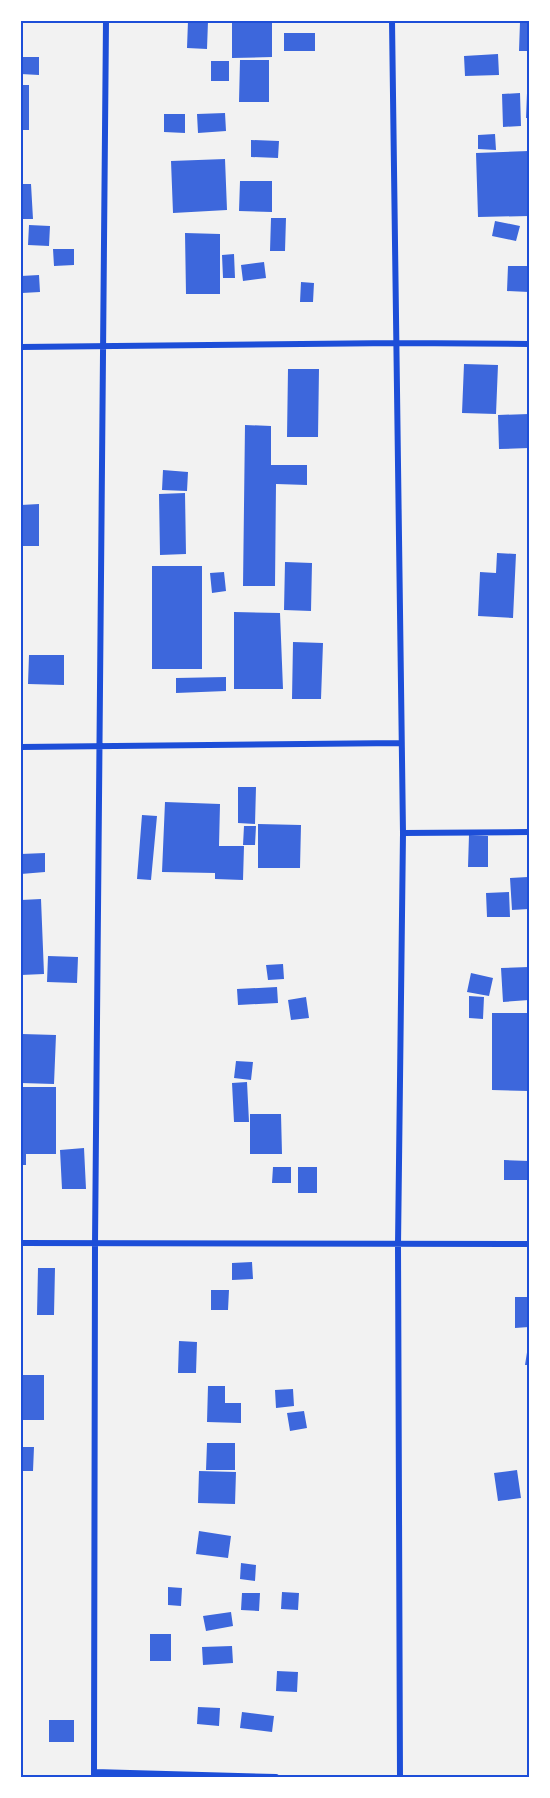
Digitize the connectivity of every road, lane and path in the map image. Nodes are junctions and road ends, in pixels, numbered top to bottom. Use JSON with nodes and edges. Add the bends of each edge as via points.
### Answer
{"nodes":[{"id":1,"x":106,"y":21,"type":"edge"},
{"id":2,"x":392,"y":21,"type":"edge"},
{"id":3,"x":397,"y":343,"type":"junction"},
{"id":4,"x":529,"y":344,"type":"edge"},
{"id":5,"x":102,"y":346,"type":"junction"},
{"id":6,"x":21,"y":347,"type":"edge"},
{"id":7,"x":401,"y":743,"type":"junction"},
{"id":8,"x":98,"y":746,"type":"junction"},
{"id":9,"x":21,"y":747,"type":"edge"},
{"id":10,"x":529,"y":831,"type":"edge"},
{"id":11,"x":403,"y":833,"type":"junction"},
{"id":12,"x":21,"y":1244,"type":"edge"},
{"id":13,"x":95,"y":1244,"type":"junction"},
{"id":14,"x":529,"y":1244,"type":"edge"},
{"id":15,"x":398,"y":1245,"type":"junction"},
{"id":16,"x":94,"y":1775,"type":"edge"},
{"id":17,"x":276,"y":1777,"type":"edge"},
{"id":18,"x":400,"y":1777,"type":"edge"}],
"edges":[{"from":1,"to":5,"type":"street"},
{"from":2,"to":3,"type":"street"},
{"from":3,"to":4,"type":"street"},
{"from":3,"to":5,"type":"street"},
{"from":3,"to":7,"type":"street"},
{"from":5,"to":6,"type":"street"},
{"from":5,"to":8,"type":"street"},
{"from":7,"to":8,"type":"street"},
{"from":7,"to":11,"type":"street"},
{"from":8,"to":9,"type":"street"},
{"from":8,"to":13,"type":"street"},
{"from":10,"to":11,"type":"street"},
{"from":11,"to":15,"type":"street"},
{"from":12,"to":13,"type":"street"},
{"from":13,"to":15,"type":"street"},
{"from":13,"to":16,"type":"street"},
{"from":14,"to":15,"type":"street"},
{"from":15,"to":18,"type":"street"},
{"from":16,"to":17,"type":"street"}]}
